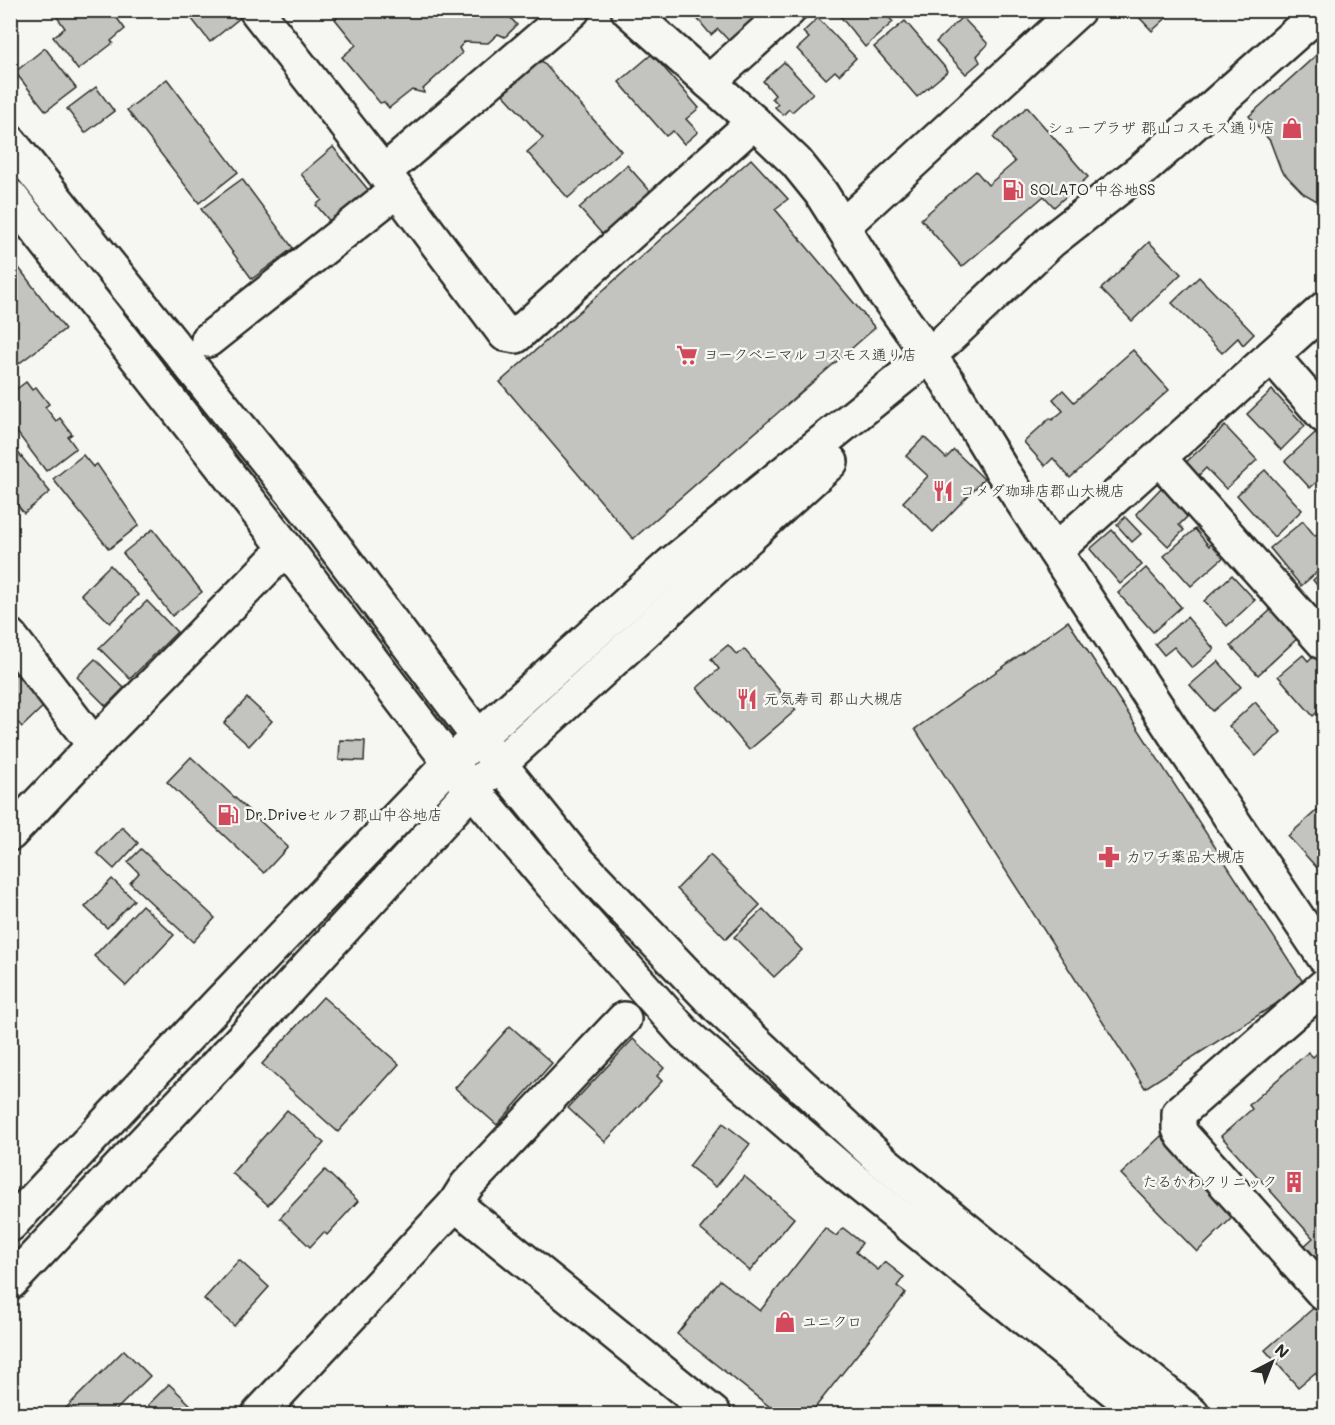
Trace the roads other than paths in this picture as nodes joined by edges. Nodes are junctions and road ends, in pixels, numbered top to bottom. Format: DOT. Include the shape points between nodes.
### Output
graph roads {
  1 [pos="256,10"];
  2 [pos="573,10"];
  3 [pos="628,10"];
  4 [pos="789,10"];
  5 [pos="1078,10"];
  6 [pos="1322,10"];
  7 [pos="709,82"];
  8 [pos="754,122"];
  9 [pos="10,142"];
  10 [pos="390,181"];
  11 [pos="10,196"];
  12 [pos="843,226"];
  13 [pos="1324,309"];
  14 [pos="208,340"];
  15 [pos="930,355"];
  16 [pos="1272,356"];
  17 [pos="1324,416"];
  18 [pos="1159,458"];
  19 [pos="286,548"];
  20 [pos="1055,551"];
  21 [pos="10,636"];
  22 [pos="1324,643"];
  23 [pos="478,737"];
  24 [pos="94,745"];
  25 [pos="450,763"];
  26 [pos="500,764"];
  27 [pos="472,789"];
  28 [pos="10,834"];
  29 [pos="1324,957"];
  30 [pos="1324,986"];
  31 [pos="624,1019"];
  32 [pos="455,1204"];
  33 [pos="10,1225"];
  34 [pos="10,1283"];
  35 [pos="1324,1294"];
  36 [pos="259,1414"];
  37 [pos="714,1414"];
  38 [pos="1143,1414"];
  39 [pos="1192,1414"];
  1 -- 10 [label="street"];
  2 -- 10 [label="street"];
  3 -- 7 [label="street"];
  4 -- 7 [label="street"];
  5 -- 12 [label="street"];
  6 -- 15 [label="street" via="1143,169 1051,241"];
  7 -- 8 [label="street"];
  8 -- 10 [label="street" via="516,336 506,334"];
  8 -- 12 [label="street" via="796,162"];
  9 -- 23 [label="street" via="313,518"];
  10 -- 14 [label="street"];
  11 -- 19 [label="street"];
  12 -- 15 [label="street" via="885,294"];
  13 -- 16 [label="street"];
  15 -- 20 [label="street"];
  15 -- 23 [label="street" via="672,564"];
  15 -- 26 [label="street" via="842,453"];
  16 -- 17 [label="street"];
  16 -- 18 [label="street"];
  18 -- 20 [label="street"];
  18 -- 22 [label="street"];
  19 -- 24 [label="street"];
  19 -- 25 [label="street"];
  20 -- 29 [label="street"];
  21 -- 24 [label="street"];
  23 -- 25 [label="street"];
  23 -- 26 [label="street"];
  24 -- 28 [label="street"];
  25 -- 27 [label="street"];
  25 -- 33 [label="street"];
  26 -- 27 [label="street"];
  26 -- 39 [label="street" via="579,862 727,1016 880,1158"];
  27 -- 34 [label="street"];
  27 -- 38 [label="street" via="685,1034 849,1176"];
  30 -- 35 [label="street" via="1179,1113 1178,1121 1183,1136"];
  31 -- 32 [label="street" via="467,1185"];
  32 -- 36 [label="street"];
  32 -- 37 [label="street"];
}
